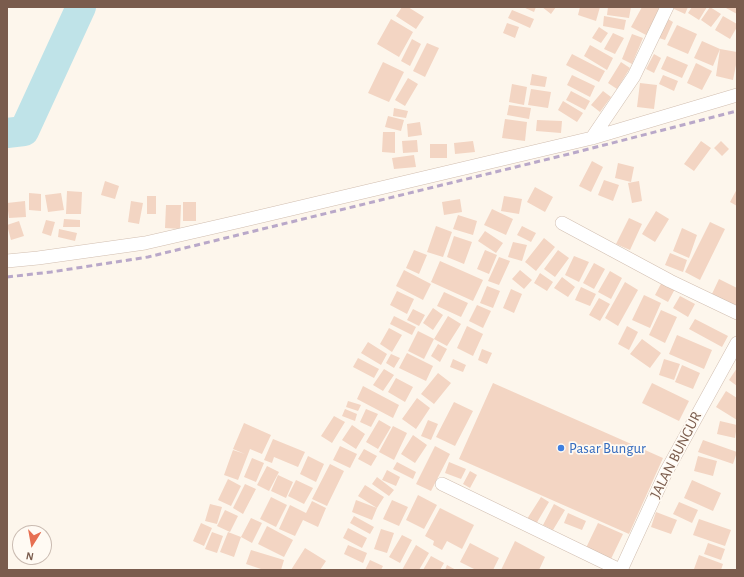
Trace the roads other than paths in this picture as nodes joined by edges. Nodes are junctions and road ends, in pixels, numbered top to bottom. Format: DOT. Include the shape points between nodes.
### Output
graph roads {
  1 [pos="666,7"];
  2 [pos="737,95"];
  3 [pos="592,138"];
  4 [pos="562,223"];
  5 [pos="7,261"];
  6 [pos="737,313"];
  7 [pos="737,343"];
  8 [pos="442,484"];
  9 [pos="620,570"];
  1 -- 3 [label="street" via="634,76"];
  2 -- 3 [label="street"];
  3 -- 5 [label="street" via="145,242"];
  4 -- 6 [label="street" via="670,281"];
  7 -- 9 [label="street, JALAN BUNGUR" via="666,472"];
  8 -- 9 [label="street"];
}
